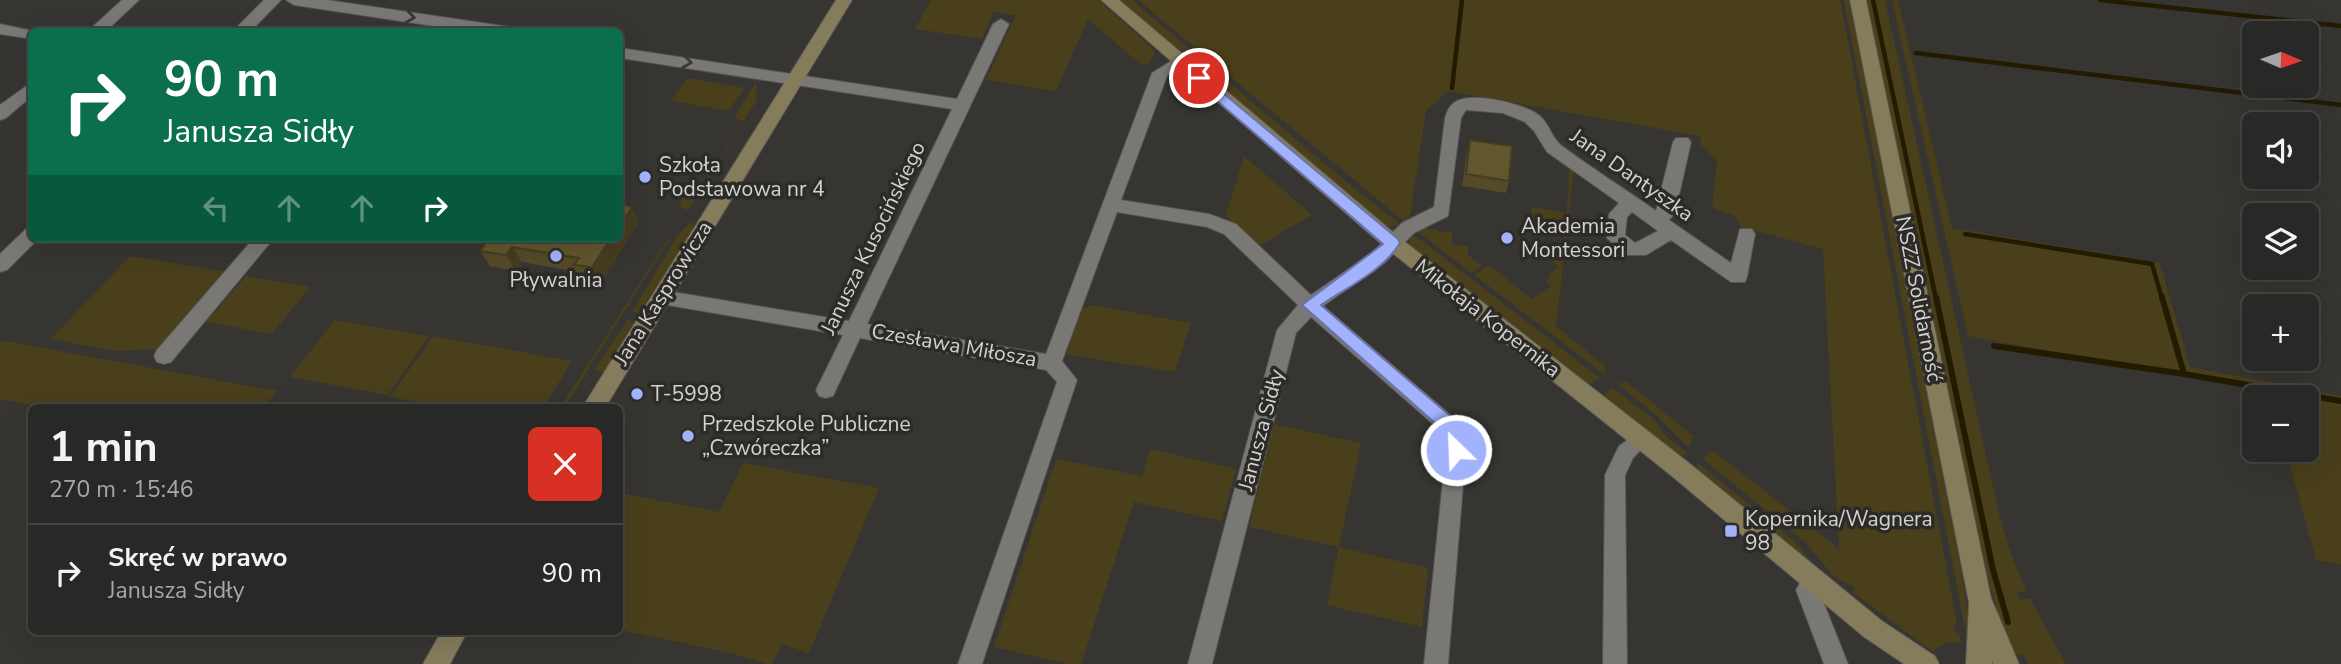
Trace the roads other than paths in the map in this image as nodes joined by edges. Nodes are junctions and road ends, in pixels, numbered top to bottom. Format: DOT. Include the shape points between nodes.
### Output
graph roads {
  1 [pos="131,0"];
  2 [pos="273,0"];
  3 [pos="294,0"];
  4 [pos="837,0"];
  5 [pos="843,0"];
  6 [pos="1109,0"];
  7 [pos="1858,0"];
  8 [pos="1001,24"];
  9 [pos="100,28"];
  10 [pos="244,28"];
  11 [pos="483,28"];
  12 [pos="0,29"];
  13 [pos="28,33"];
  14 [pos="623,53"];
  15 [pos="1179,61"];
  16 [pos="796,78"];
  17 [pos="28,90"];
  18 [pos="962,105"];
  19 [pos="0,114"];
  20 [pos="1682,142"];
  21 [pos="1631,203"];
  22 [pos="1111,205"];
  23 [pos="1664,226"];
  24 [pos="1746,234"];
  25 [pos="28,238"];
  26 [pos="262,242"];
  27 [pos="1393,243"];
  28 [pos="0,265"];
  29 [pos="661,297"];
  30 [pos="1310,305"];
  31 [pos="855,327"];
  32 [pos="164,356"];
  33 [pos="1052,363"];
  34 [pos="826,390"];
  35 [pos="595,404"];
  36 [pos="1641,439"];
  37 [pos="1813,580"];
  38 [pos="1979,598"];
  39 [pos="1873,629"];
  40 [pos="453,635"];
  41 [pos="436,664"];
  42 [pos="970,664"];
  43 [pos="1200,664"];
  44 [pos="1436,664"];
  45 [pos="1615,664"];
  46 [pos="1836,664"];
  47 [pos="1906,664"];
  48 [pos="1926,664"];
  49 [pos="1979,664"];
  50 [pos="2006,664"];
  1 -- 9 [label="street"];
  2 -- 10 [label="street"];
  3 -- 11 [label="street, one-way"];
  4 -- 5 [label="street"];
  5 -- 16 [label="street, Jana Kasprowicza"];
  6 -- 15 [label="street, Mikołaja Kopernika"];
  7 -- 38 [label="street, NSZZ Solidarność"];
  8 -- 18 [label="street, Janusza Kusocińskiego"];
  12 -- 13 [label="street"];
  14 -- 16 [label="street, one-way"];
  15 -- 22 [label="street" via="1160,73"];
  15 -- 27 [label="street, Mikołaja Kopernika"];
  16 -- 18 [label="street"];
  16 -- 29 [label="street, Jana Kasprowicza"];
  17 -- 19 [label="street"];
  18 -- 31 [label="street, Janusza Kusocińskiego"];
  20 -- 23 [label="street"];
  21 -- 23 [label="street, Jana Dantyszka"];
  21 -- 23 [label="street" via="1618,214 1616,238 1631,250 1640,250"];
  21 -- 27 [label="street, Jana Dantyszka" via="1553,148 1528,116 1492,107 1462,106 1453,118 1441,211 1408,228"];
  22 -- 30 [label="street" via="1222,225"];
  22 -- 33 [label="street"];
  23 -- 24 [label="street, Jana Dantyszka" via="1738,277"];
  25 -- 28 [label="street"];
  26 -- 32 [label="street"];
  27 -- 30 [label="street, Janusza Sidły"];
  27 -- 36 [label="street, Mikołaja Kopernika"];
  29 -- 31 [label="street, Czesława Miłosza"];
  29 -- 35 [label="street, Jana Kasprowicza"];
  30 -- 43 [label="street, Janusza Sidły" via="1287,330"];
  30 -- 44 [label="street" via="1442,419 1455,440"];
  31 -- 33 [label="street, Czesława Miłosza"];
  31 -- 34 [label="street, Janusza Kusocińskiego"];
  33 -- 42 [label="street, Czesława Miłosza" via="1067,380"];
  36 -- 37 [label="street, Mikołaja Kopernika"];
  36 -- 45 [label="street" via="1626,452 1615,475"];
  37 -- 39 [label="street, Mikołaja Kopernika"];
  37 -- 46 [label="street" via="1807,590"];
  38 -- 49 [label="street, NSZZ Solidarność"];
  38 -- 50 [label="street, NSZZ Solidarność"];
  39 -- 47 [label="street, Mikołaja Kopernika"];
  39 -- 48 [label="street, Mikołaja Kopernika"];
  40 -- 41 [label="street"];
}
